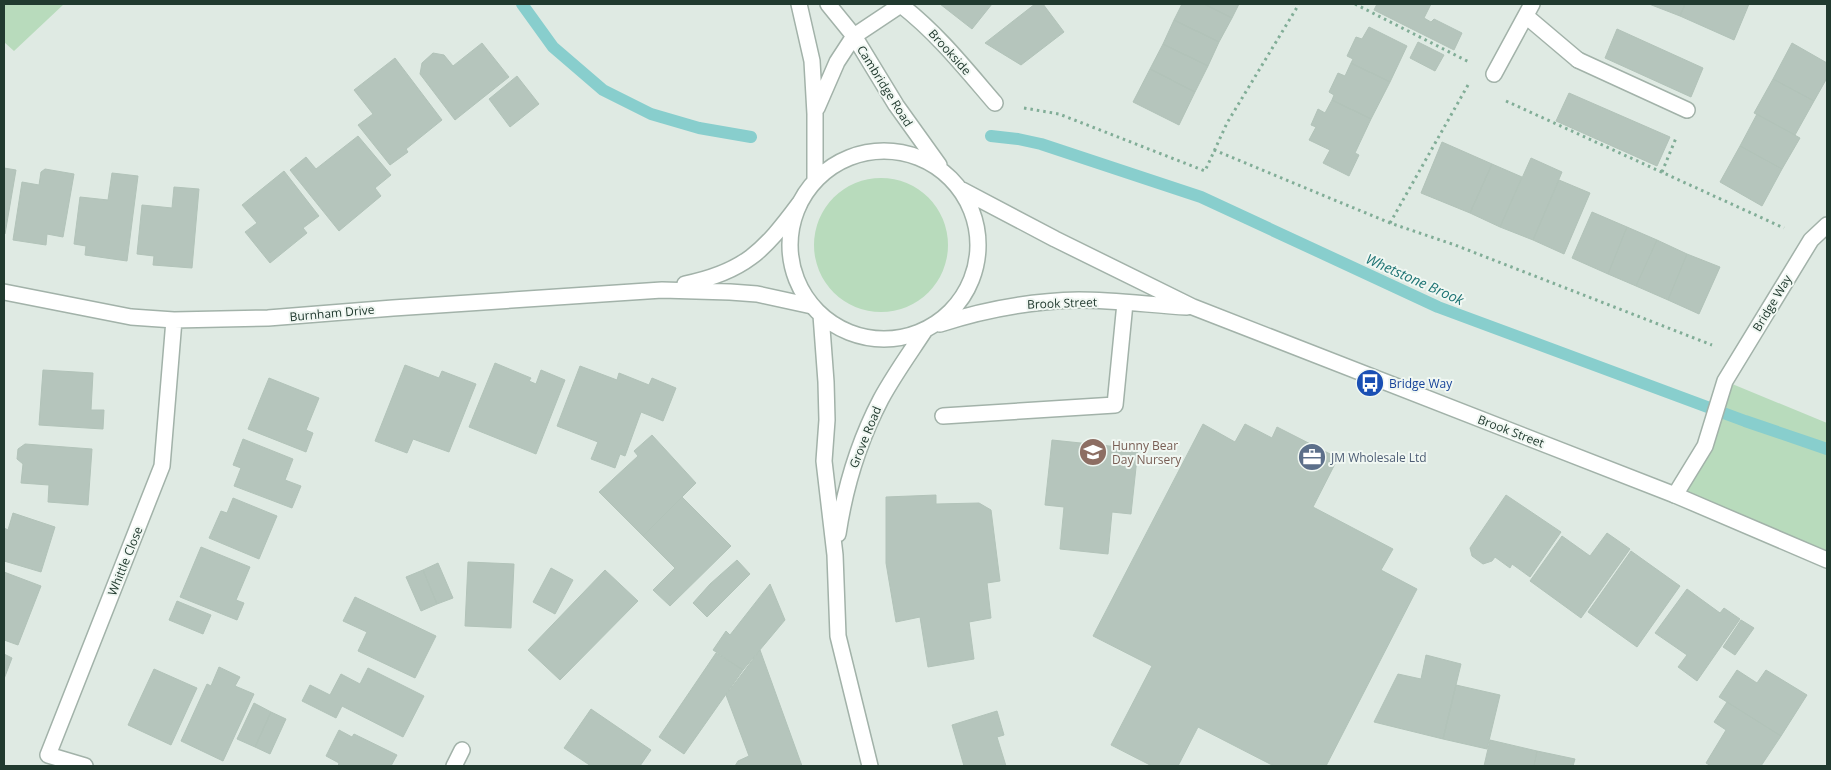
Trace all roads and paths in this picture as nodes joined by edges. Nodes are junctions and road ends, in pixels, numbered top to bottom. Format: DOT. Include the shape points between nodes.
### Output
graph roads {
  1 [pos="799,4"];
  2 [pos="828,4"];
  3 [pos="1300,4"];
  4 [pos="1355,4"];
  5 [pos="902,5"];
  6 [pos="1529,10"];
  7 [pos="854,36"];
  8 [pos="1494,74"];
  9 [pos="1504,100"];
  10 [pos="995,103"];
  11 [pos="1687,110"];
  12 [pos="815,114"];
  13 [pos="1214,150"];
  14 [pos="942,169"];
  15 [pos="1662,172"];
  16 [pos="815,180"];
  17 [pos="962,190"];
  18 [pos="799,204"];
  19 [pos="1390,224"];
  20 [pos="1827,225"];
  21 [pos="1811,240"];
  22 [pos="662,290"];
  23 [pos="4,292"];
  24 [pos="1125,303"];
  25 [pos="1193,307"];
  26 [pos="817,311"];
  27 [pos="174,320"];
  28 [pos="929,328"];
  29 [pos="1740,355"];
  30 [pos="943,416"];
  31 [pos="1675,495"];
  32 [pos="835,555"];
  33 [pos="1827,560"];
  34 [pos="462,750"];
  35 [pos="45,760"];
  36 [pos="86,766"];
  37 [pos="454,766"];
  38 [pos="870,766"];
  1 -- 12 [label="street" via="812,61"];
  2 -- 7 [label="street, Cambridge Road"];
  3 -- 13 [label="path" via="1227,123"];
  4 -- 8 [label="path"];
  5 -- 7 [label="street"];
  5 -- 10 [label="street, Brookside" via="941,40"];
  6 -- 8 [label="street"];
  6 -- 11 [label="street" via="1578,60"];
  7 -- 12 [label="street" via="837,62"];
  7 -- 14 [label="street, Cambridge Road" via="896,105"];
  8 -- 19 [label="path" via="1469,84"];
  9 -- 15 [label="path"];
  10 -- 13 [label="path" via="1059,114 1205,171"];
  11 -- 15 [label="path"];
  12 -- 16 [label="street"];
  13 -- 19 [label="path"];
  14 -- 16 [label="street" via="917,156 890,150 862,152 836,163"];
  14 -- 17 [label="street"];
  15 -- 21 [label="path"];
  16 -- 18 [label="street"];
  17 -- 25 [label="street, Brook Street"];
  17 -- 28 [label="street" via="975,218 979,249 976,264 972,279 957,306"];
  18 -- 22 [label="street, Burnham Drive" via="767,244 736,268 703,281"];
  18 -- 26 [label="street" via="791,230 790,257 798,283"];
  19 -- 29 [label="path" via="1455,244"];
  20 -- 21 [label="street, Bridge Way"];
  21 -- 29 [label="street, Bridge Way"];
  22 -- 26 [label="street, Burnham Drive" via="748,293"];
  22 -- 27 [label="street, Burnham Drive" via="268,318"];
  23 -- 27 [label="street, Burnham Drive" via="131,317"];
  24 -- 25 [label="street, Brook Street"];
  24 -- 28 [label="street, Brook Street" via="1039,302 971,314"];
  24 -- 30 [label="street" via="1115,404"];
  25 -- 31 [label="street, Brook Street"];
  26 -- 28 [label="street, Brook Street" via="844,330 871,339 899,338"];
  26 -- 32 [label="street, Grove Road" via="826,382 824,460"];
  27 -- 35 [label="street, Whittle Close" via="162,466"];
  28 -- 32 [label="street, Grove Road" via="881,398 865,434 851,471"];
  29 -- 31 [label="street, Bridge Way" via="1725,381 1704,446"];
  31 -- 33 [label="street, Brook Street"];
  32 -- 38 [label="street, Grove Road" via="838,636"];
  34 -- 37 [label="street"];
  35 -- 36 [label="street, Whittle Close"];
}
